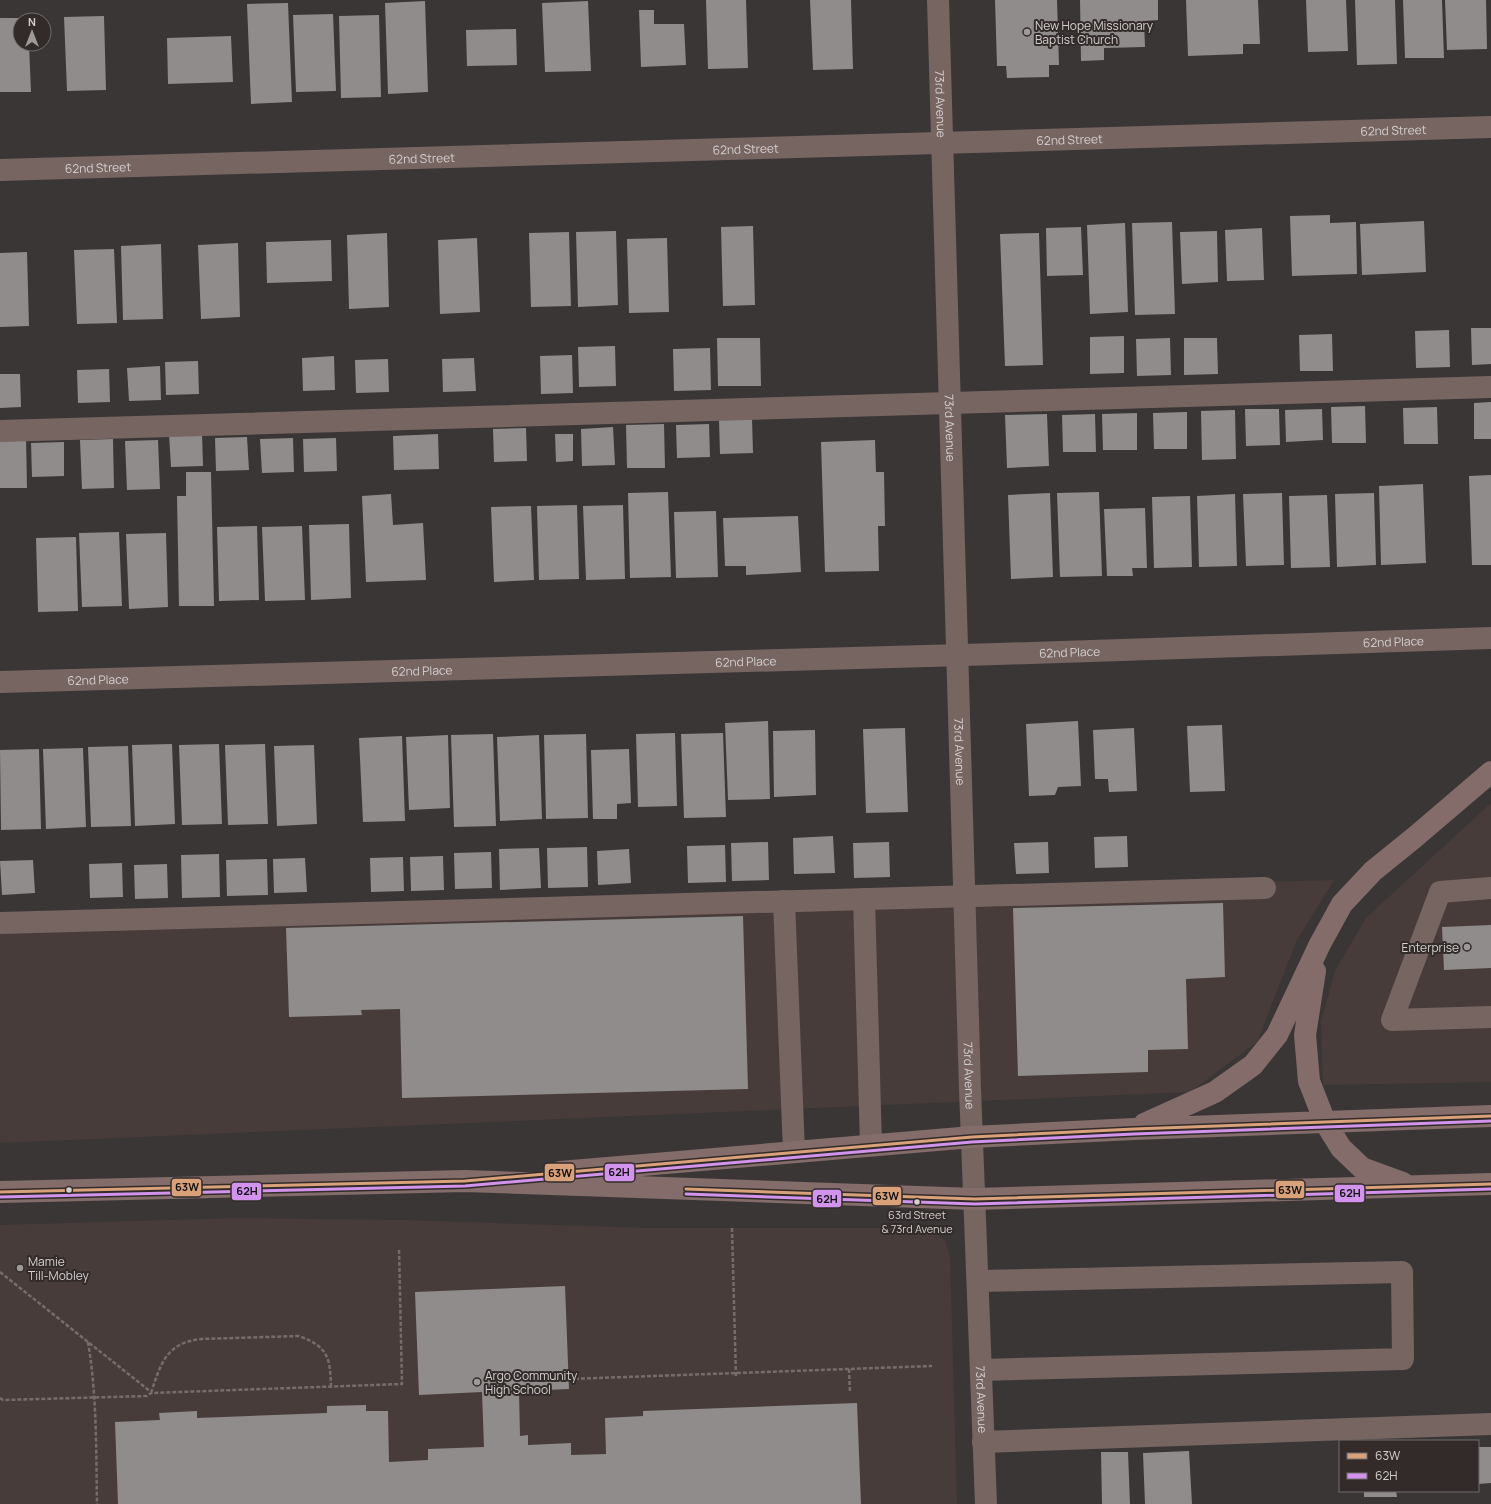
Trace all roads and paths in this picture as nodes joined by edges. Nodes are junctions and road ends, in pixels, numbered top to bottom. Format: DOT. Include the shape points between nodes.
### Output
graph roads {
  1 [pos="938,0"];
  2 [pos="1491,127"];
  3 [pos="942,143"];
  4 [pos="0,170"];
  5 [pos="1491,387"];
  6 [pos="950,403"];
  7 [pos="0,431"];
  8 [pos="1491,638"];
  9 [pos="958,655"];
  10 [pos="0,682"];
  11 [pos="1491,772"];
  12 [pos="1264,888"];
  13 [pos="1491,888"];
  14 [pos="965,896"];
  15 [pos="864,899"];
  16 [pos="784,901"];
  17 [pos="0,923"];
  18 [pos="1320,944"];
  19 [pos="1491,1017"];
  20 [pos="1491,1116"];
  21 [pos="1325,1122"];
  22 [pos="1134,1129"];
  23 [pos="972,1137"];
  24 [pos="871,1145"];
  25 [pos="794,1152"];
  26 [pos="465,1181"];
  27 [pos="1491,1184"];
  28 [pos="1412,1187"];
  29 [pos="0,1192"];
  30 [pos="975,1199"];
  31 [pos="732,1228"];
  32 [pos="399,1248"];
  33 [pos="0,1272"];
  34 [pos="978,1281"];
  35 [pos="88,1342"];
  36 [pos="932,1366"];
  37 [pos="849,1369"];
  38 [pos="981,1370"];
  39 [pos="736,1373"];
  40 [pos="736,1378"];
  41 [pos="568,1379"];
  42 [pos="332,1386"];
  43 [pos="151,1393"];
  44 [pos="850,1393"];
  45 [pos="0,1398"];
  46 [pos="94,1398"];
  47 [pos="1491,1424"];
  48 [pos="983,1442"];
  49 [pos="97,1504"];
  50 [pos="986,1504"];
  1 -- 3 [label="street, 73rd Avenue"];
  2 -- 3 [label="street, 62nd Street"];
  3 -- 4 [label="street, 62nd Street"];
  3 -- 6 [label="street, 73rd Avenue"];
  5 -- 6 [label="street"];
  6 -- 7 [label="street"];
  6 -- 9 [label="street, 73rd Avenue"];
  8 -- 9 [label="street, 62nd Place"];
  9 -- 10 [label="street, 62nd Place"];
  9 -- 14 [label="street, 73rd Avenue"];
  11 -- 18 [label="main road" via="1373,871 1342,904"];
  12 -- 14 [label="street"];
  13 -- 19 [label="street" via="1440,892 1392,1020"];
  14 -- 15 [label="street"];
  14 -- 23 [label="street, 73rd Avenue"];
  15 -- 16 [label="street"];
  15 -- 24 [label="street"];
  16 -- 17 [label="street"];
  16 -- 25 [label="street"];
  18 -- 21 [label="main road" via="1305,1035 1309,1081"];
  18 -- 22 [label="main road" via="1277,1035 1253,1065 1215,1092"];
  20 -- 21 [label="main road"];
  21 -- 22 [label="main road"];
  21 -- 28 [label="main road" via="1341,1148 1362,1168"];
  22 -- 23 [label="main road"];
  23 -- 24 [label="main road"];
  23 -- 30 [label="street, 73rd Avenue"];
  24 -- 25 [label="main road"];
  25 -- 26 [label="main road"];
  26 -- 29 [label="main road"];
  26 -- 30 [label="main road"];
  27 -- 28 [label="main road"];
  28 -- 30 [label="main road"];
  30 -- 34 [label="street, 73rd Avenue"];
  31 -- 39 [label="path"];
  32 -- 42 [label="path" via="402,1384"];
  33 -- 35 [label="path"];
  34 -- 38 [label="street, 73rd Avenue"];
  34 -- 38 [label="street" via="1402,1272 1403,1359"];
  35 -- 43 [label="path"];
  35 -- 46 [label="path"];
  36 -- 37 [label="path"];
  37 -- 39 [label="path"];
  37 -- 44 [label="path"];
  38 -- 48 [label="street, 73rd Avenue"];
  39 -- 40 [label="path"];
  39 -- 41 [label="path"];
  42 -- 43 [label="path"];
  42 -- 43 [label="path" via="331,1364 327,1356 319,1347 299,1336 201,1339 188,1340 166,1356"];
  43 -- 46 [label="path" via="147,1396"];
  45 -- 46 [label="path"];
  46 -- 49 [label="path"];
  47 -- 48 [label="street"];
  48 -- 50 [label="street, 73rd Avenue"];
}
